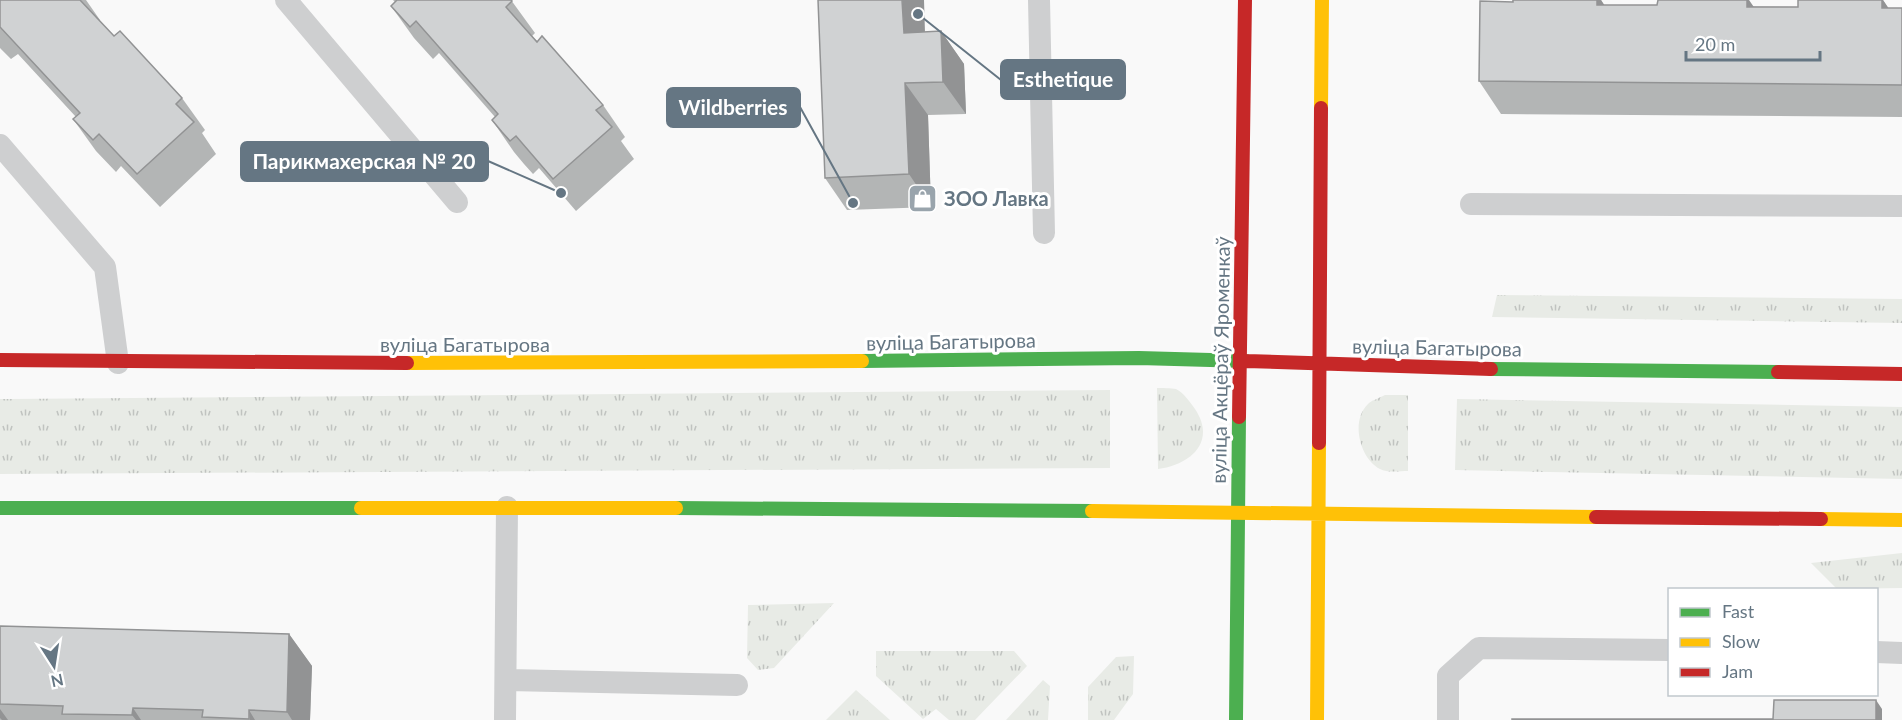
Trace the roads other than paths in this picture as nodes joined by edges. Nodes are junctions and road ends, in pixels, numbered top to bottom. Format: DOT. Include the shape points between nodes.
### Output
graph roads {
  1 [pos="286,0"];
  2 [pos="1038,0"];
  3 [pos="1245,0"];
  4 [pos="1322,0"];
  5 [pos="0,145"];
  6 [pos="457,202"];
  7 [pos="1471,204"];
  8 [pos="1902,207"];
  9 [pos="1044,233"];
  10 [pos="0,360"];
  11 [pos="1240,362"];
  12 [pos="117,363"];
  13 [pos="1318,364"];
  14 [pos="1902,374"];
  15 [pos="507,507"];
  16 [pos="0,508"];
  17 [pos="1235,513"];
  18 [pos="1319,515"];
  19 [pos="1902,520"];
  20 [pos="1668,650"];
  21 [pos="1878,652"];
  22 [pos="1902,653"];
  23 [pos="507,680"];
  24 [pos="737,685"];
  25 [pos="505,720"];
  26 [pos="1236,720"];
  27 [pos="1317,720"];
  28 [pos="1448,720"];
  1 -- 6 [label="lane"];
  2 -- 9 [label="lane"];
  3 -- 11 [label="street, вуліца Акцёраў Яроменкаў"];
  4 -- 13 [label="street"];
  5 -- 12 [label="lane" via="105,267"];
  7 -- 8 [label="lane"];
  10 -- 12 [label="street, вуліца Багатырова"];
  11 -- 12 [label="street, вуліца Багатырова" via="1128,358 544,364"];
  11 -- 13 [label="street, вуліца Багатырова"];
  11 -- 17 [label="street, вуліца Акцёраў Яроменкаў"];
  13 -- 14 [label="street, вуліца Багатырова"];
  13 -- 18 [label="street"];
  15 -- 16 [label="street"];
  15 -- 17 [label="street"];
  15 -- 23 [label="lane"];
  17 -- 18 [label="street"];
  17 -- 26 [label="street, вуліца Акцёраў Яроменкаў"];
  18 -- 19 [label="street"];
  18 -- 27 [label="street"];
  20 -- 28 [label="lane" via="1479,648 1448,676"];
  21 -- 22 [label="lane"];
  23 -- 24 [label="lane"];
  23 -- 25 [label="lane"];
}
